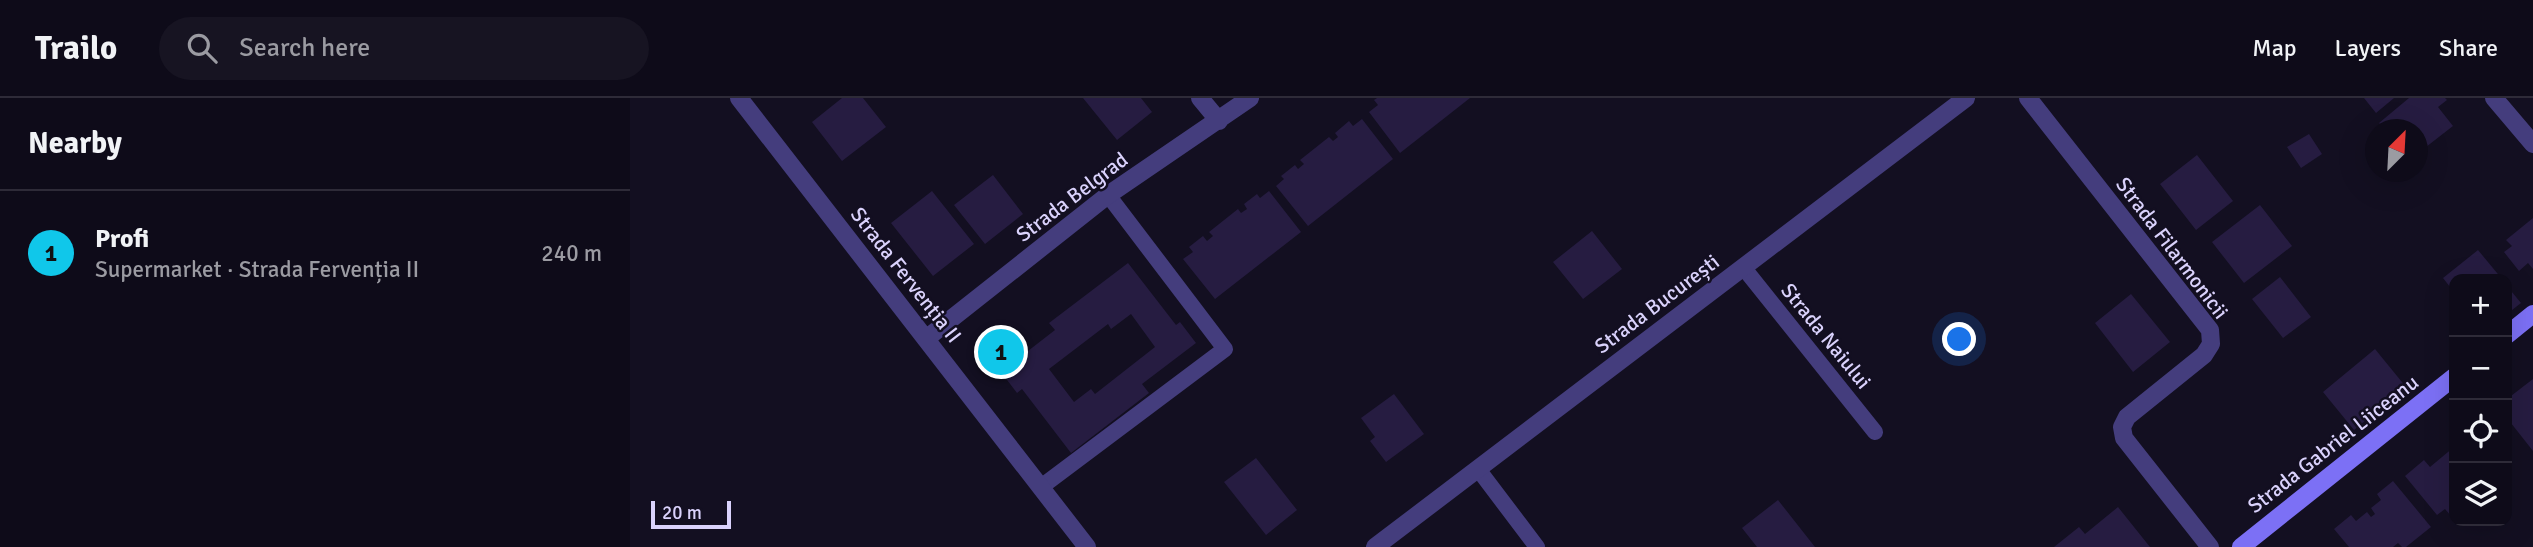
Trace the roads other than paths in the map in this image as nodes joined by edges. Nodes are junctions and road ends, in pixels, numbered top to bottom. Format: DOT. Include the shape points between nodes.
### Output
graph roads {
  1 [pos="739,98"];
  2 [pos="1200,98"];
  3 [pos="1250,98"];
  4 [pos="1966,98"];
  5 [pos="2028,98"];
  6 [pos="2494,98"];
  7 [pos="1219,121"];
  8 [pos="2533,144"];
  9 [pos="1108,195"];
  10 [pos="1743,267"];
  11 [pos="2533,314"];
  12 [pos="2512,331"];
  13 [pos="927,338"];
  14 [pos="2449,381"];
  15 [pos="1875,432"];
  16 [pos="1478,469"];
  17 [pos="1041,487"];
  18 [pos="1087,547"];
  19 [pos="1375,547"];
  20 [pos="1537,547"];
  21 [pos="2210,547"];
  22 [pos="2241,547"];
  1 -- 13 [label="street, Strada Fervenția II"];
  2 -- 7 [label="street"];
  3 -- 7 [label="street, Strada Belgrad"];
  4 -- 10 [label="street, Strada București"];
  5 -- 21 [label="street, Strada Filarmonicii" via="2210,330 2211,344 2204,355 2127,417 2122,427 2124,438"];
  6 -- 8 [label="street"];
  7 -- 9 [label="street, Strada Belgrad"];
  9 -- 13 [label="street, Strada Belgrad"];
  9 -- 17 [label="lane" via="1225,349"];
  10 -- 15 [label="lane, Strada Naiului"];
  10 -- 16 [label="street, Strada București"];
  11 -- 12 [label="street"];
  13 -- 17 [label="street, Strada Fervenția II"];
  14 -- 22 [label="street, Strada Gabriel Liiceanu"];
  16 -- 19 [label="street, Strada București"];
  16 -- 20 [label="lane"];
  17 -- 18 [label="street, Strada Fervenția II"];
}
